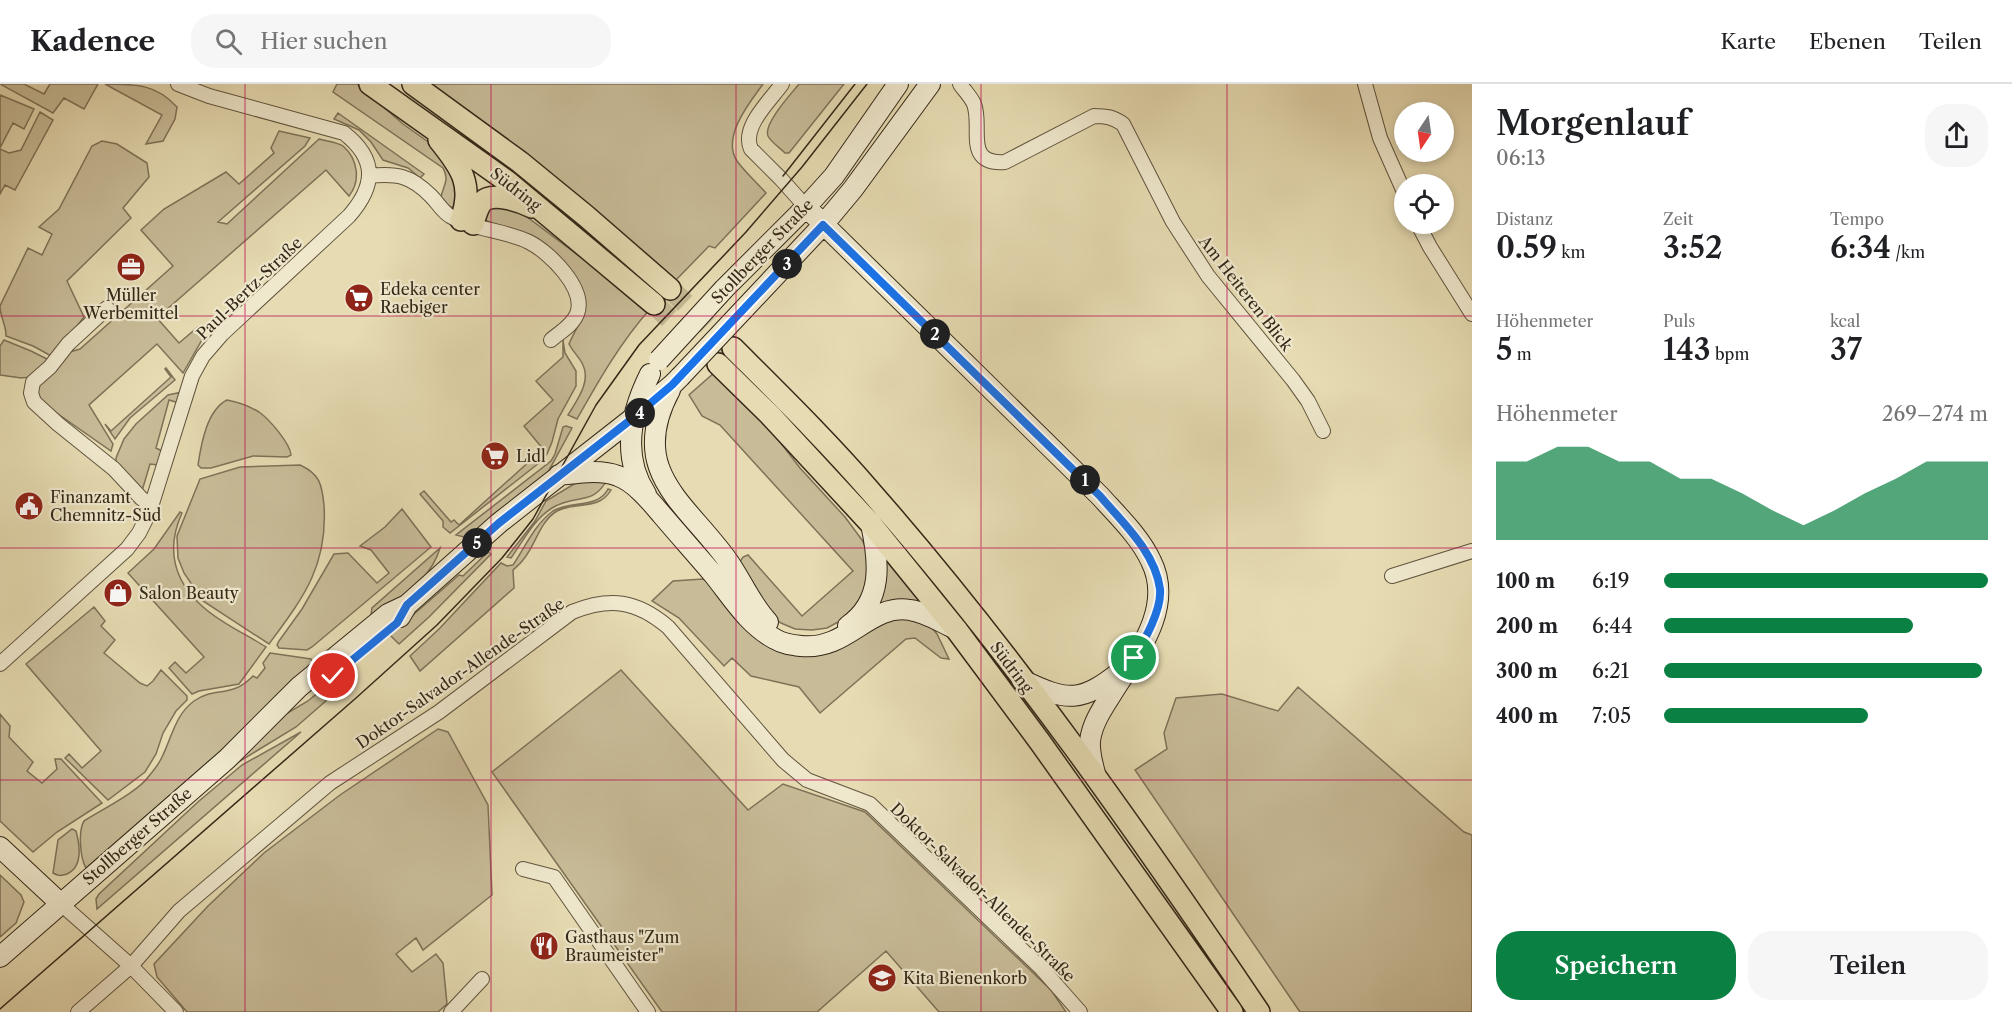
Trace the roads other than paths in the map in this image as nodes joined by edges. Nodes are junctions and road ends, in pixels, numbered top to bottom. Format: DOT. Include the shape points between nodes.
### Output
graph roads {
  1 [pos="178,84"];
  2 [pos="370,84"];
  3 [pos="412,84"];
  4 [pos="782,84"];
  5 [pos="898,84"];
  6 [pos="930,84"];
  7 [pos="960,84"];
  8 [pos="1365,84"];
  9 [pos="423,121"];
  10 [pos="1396,174"];
  11 [pos="369,176"];
  12 [pos="806,207"];
  13 [pos="552,218"];
  14 [pos="467,222"];
  15 [pos="823,225"];
  16 [pos="1423,234"];
  17 [pos="670,289"];
  18 [pos="654,304"];
  19 [pos="107,308"];
  20 [pos="1472,314"];
  21 [pos="551,340"];
  22 [pos="733,348"];
  23 [pos="718,364"];
  24 [pos="676,381"];
  25 [pos="625,419"];
  26 [pos="1323,431"];
  27 [pos="656,450"];
  28 [pos="559,475"];
  29 [pos="652,504"];
  30 [pos="151,506"];
  31 [pos="871,524"];
  32 [pos="1472,551"];
  33 [pos="1392,576"];
  34 [pos="956,629"];
  35 [pos="1134,658"];
  36 [pos="0,664"];
  37 [pos="1023,680"];
  38 [pos="1098,783"];
  39 [pos="0,847"];
  40 [pos="524,869"];
  41 [pos="60,903"];
  42 [pos="0,957"];
  43 [pos="130,966"];
  44 [pos="482,979"];
  45 [pos="78,1012"];
  46 [pos="176,1012"];
  47 [pos="451,1012"];
  48 [pos="648,1012"];
  49 [pos="1080,1012"];
  50 [pos="1232,1012"];
  51 [pos="1259,1012"];
  1 -- 11 [label="street" via="344,133 367,158"];
  2 -- 9 [label="main road, Südring"];
  3 -- 17 [label="main road, Südring" via="520,162"];
  4 -- 12 [label="street" via="753,124 748,143"];
  5 -- 12 [label="main road, Stollberger Straße" via="834,176"];
  6 -- 15 [label="main road, Stollberger Straße"];
  7 -- 26 [label="street, Am Heiteren Blick" via="973,103 978,152 995,163 1005,162 1094,116 1115,118 1123,124 1196,258 1293,380"];
  8 -- 10 [label="street" via="1380,138"];
  9 -- 13 [label="main road, Südring"];
  9 -- 14 [label="main road" via="446,148 465,181"];
  11 -- 14 [label="street" via="388,174 417,182 442,209"];
  11 -- 30 [label="street, Paul-Bertz-Straße" via="360,204 349,216 222,334 204,356 192,376"];
  12 -- 15 [label="main road"];
  12 -- 25 [label="main road, Stollberger Straße, bridge" via="654,367"];
  13 -- 14 [label="main road" via="524,203 490,197"];
  13 -- 18 [label="main road, Südring"];
  14 -- 21 [label="street" via="527,242 541,250 566,276 579,300 577,313 566,329"];
  15 -- 24 [label="main road, Stollberger Straße, bridge"];
  15 -- 35 [label="main road" via="1100,496 1135,536 1152,561 1160,591 1148,634"];
  16 -- 20 [label="street"];
  19 -- 30 [label="street" via="33,382 31,393 34,402 114,469"];
  22 -- 37 [label="main road, Südring" via="870,490"];
  23 -- 31 [label="main road, Südring"];
  24 -- 25 [label="main road, Stollberger Straße"];
  24 -- 27 [label="main road" via="657,418"];
  25 -- 27 [label="main road" via="648,430"];
  25 -- 28 [label="main road, Stollberger Straße"];
  25 -- 29 [label="main road, Stollberger Straße" via="635,473"];
  27 -- 31 [label="main road" via="670,492 728,561 757,610 780,631 808,638 823,637 854,621 865,608 878,577"];
  28 -- 29 [label="main road" via="586,472 618,476"];
  28 -- 41 [label="main road, Stollberger Straße" via="407,605 388,614 299,687 227,759"];
  29 -- 34 [label="main road" via="741,610 776,640 809,647 827,644 844,638 876,616 910,609"];
  30 -- 36 [label="street, Paul-Bertz-Straße" via="127,549"];
  31 -- 34 [label="main road, Südring"];
  32 -- 33 [label="street"];
  34 -- 50 [label="main road, Südring"];
  35 -- 37 [label="main road" via="1094,690 1073,697 1050,693"];
  35 -- 38 [label="main road" via="1092,732 1091,755"];
  37 -- 38 [label="main road, Südring"];
  38 -- 51 [label="main road, Südring"];
  39 -- 41 [label="main road"];
  40 -- 48 [label="street" via="554,877"];
  41 -- 42 [label="main road, Stollberger Straße"];
  41 -- 43 [label="street"];
  43 -- 45 [label="street, Doktor-Salvador-Allende-Straße"];
  43 -- 46 [label="street"];
  43 -- 49 [label="street, Doktor-Salvador-Allende-Straße" via="178,911 330,783 439,712 572,612 606,602 638,607 668,627 788,764 807,780 870,804 1042,969"];
  44 -- 47 [label="street"];
}
